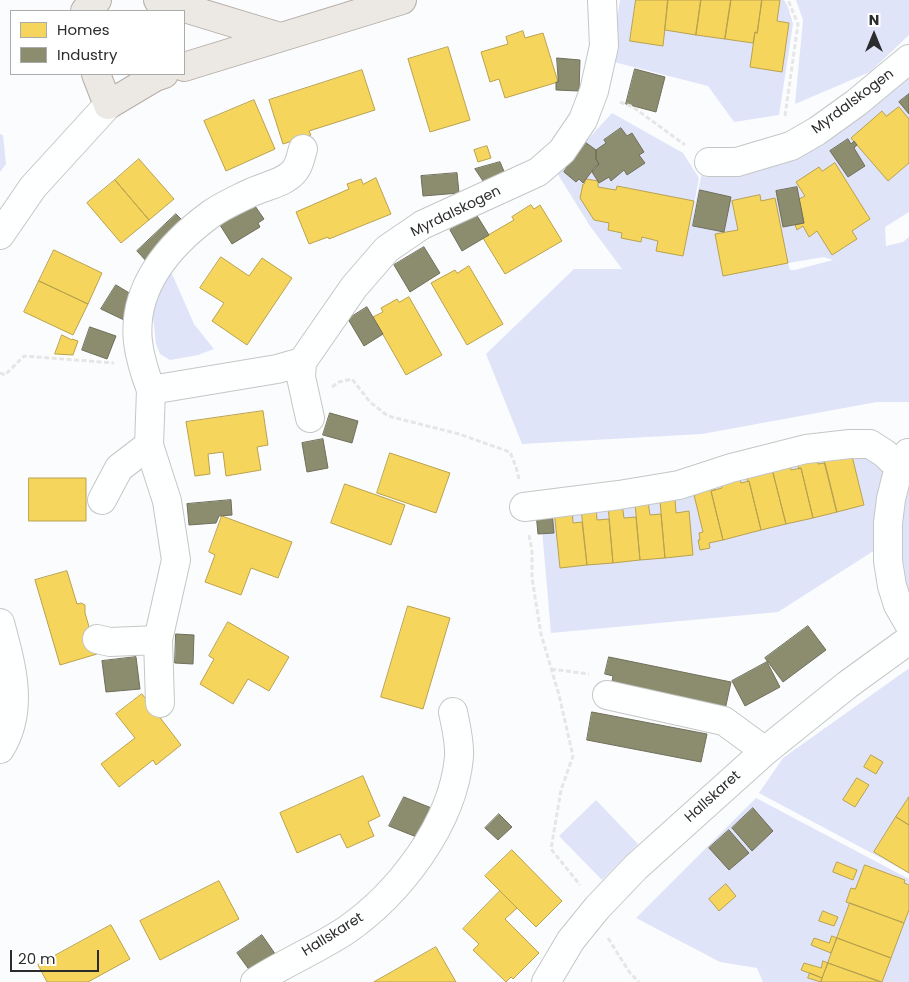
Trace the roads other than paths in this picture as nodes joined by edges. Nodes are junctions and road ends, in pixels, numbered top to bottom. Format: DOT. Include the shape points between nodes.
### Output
graph roads {
  1 [pos="97,0"];
  2 [pos="158,0"];
  3 [pos="402,0"];
  4 [pos="602,0"];
  5 [pos="86,10"];
  6 [pos="280,37"];
  7 [pos="909,59"];
  8 [pos="185,67"];
  9 [pos="96,75"];
  10 [pos="161,75"];
  11 [pos="108,104"];
  12 [pos="303,149"];
  13 [pos="709,162"];
  14 [pos="0,235"];
  15 [pos="302,362"];
  16 [pos="146,377"];
  17 [pos="310,418"];
  18 [pos="149,445"];
  19 [pos="904,460"];
  20 [pos="102,500"];
  21 [pos="524,507"];
  22 [pos="0,623"];
  23 [pos="909,624"];
  24 [pos="98,639"];
  25 [pos="158,640"];
  26 [pos="909,640"];
  27 [pos="607,695"];
  28 [pos="160,703"];
  29 [pos="453,712"];
  30 [pos="0,748"];
  31 [pos="764,751"];
  32 [pos="255,982"];
  33 [pos="546,982"];
  1 -- 5 [label="main road"];
  2 -- 6 [label="main road"];
  3 -- 6 [label="main road"];
  4 -- 15 [label="street, Myrdalskogen" via="604,46 594,91 583,120 562,151 538,172 422,225 387,249 354,287"];
  6 -- 8 [label="main road"];
  7 -- 13 [label="street, Myrdalskogen" via="856,103 791,146 737,162"];
  9 -- 11 [label="main road"];
  10 -- 11 [label="main road"];
  11 -- 14 [label="street" via="33,186"];
  12 -- 16 [label="street" via="291,176 213,213 170,249 157,267 147,286 138,324 138,342"];
  15 -- 16 [label="street" via="277,369"];
  15 -- 17 [label="street" via="301,377"];
  16 -- 18 [label="street"];
  18 -- 20 [label="street" via="119,468"];
  18 -- 25 [label="street" via="167,501 176,560"];
  19 -- 21 [label="street" via="870,444 806,449 679,485"];
  19 -- 23 [label="street" via="891,499 888,561 898,605"];
  22 -- 30 [label="street" via="13,671 14,710"];
  24 -- 25 [label="street" via="110,642"];
  25 -- 28 [label="street"];
  26 -- 31 [label="street, Hallskaret"];
  27 -- 31 [label="street" via="724,721"];
  29 -- 32 [label="street, Hallskaret" via="459,756 456,776 441,818 410,869 372,910 344,932"];
  31 -- 33 [label="street, Hallskaret" via="636,867 597,908"];
}
